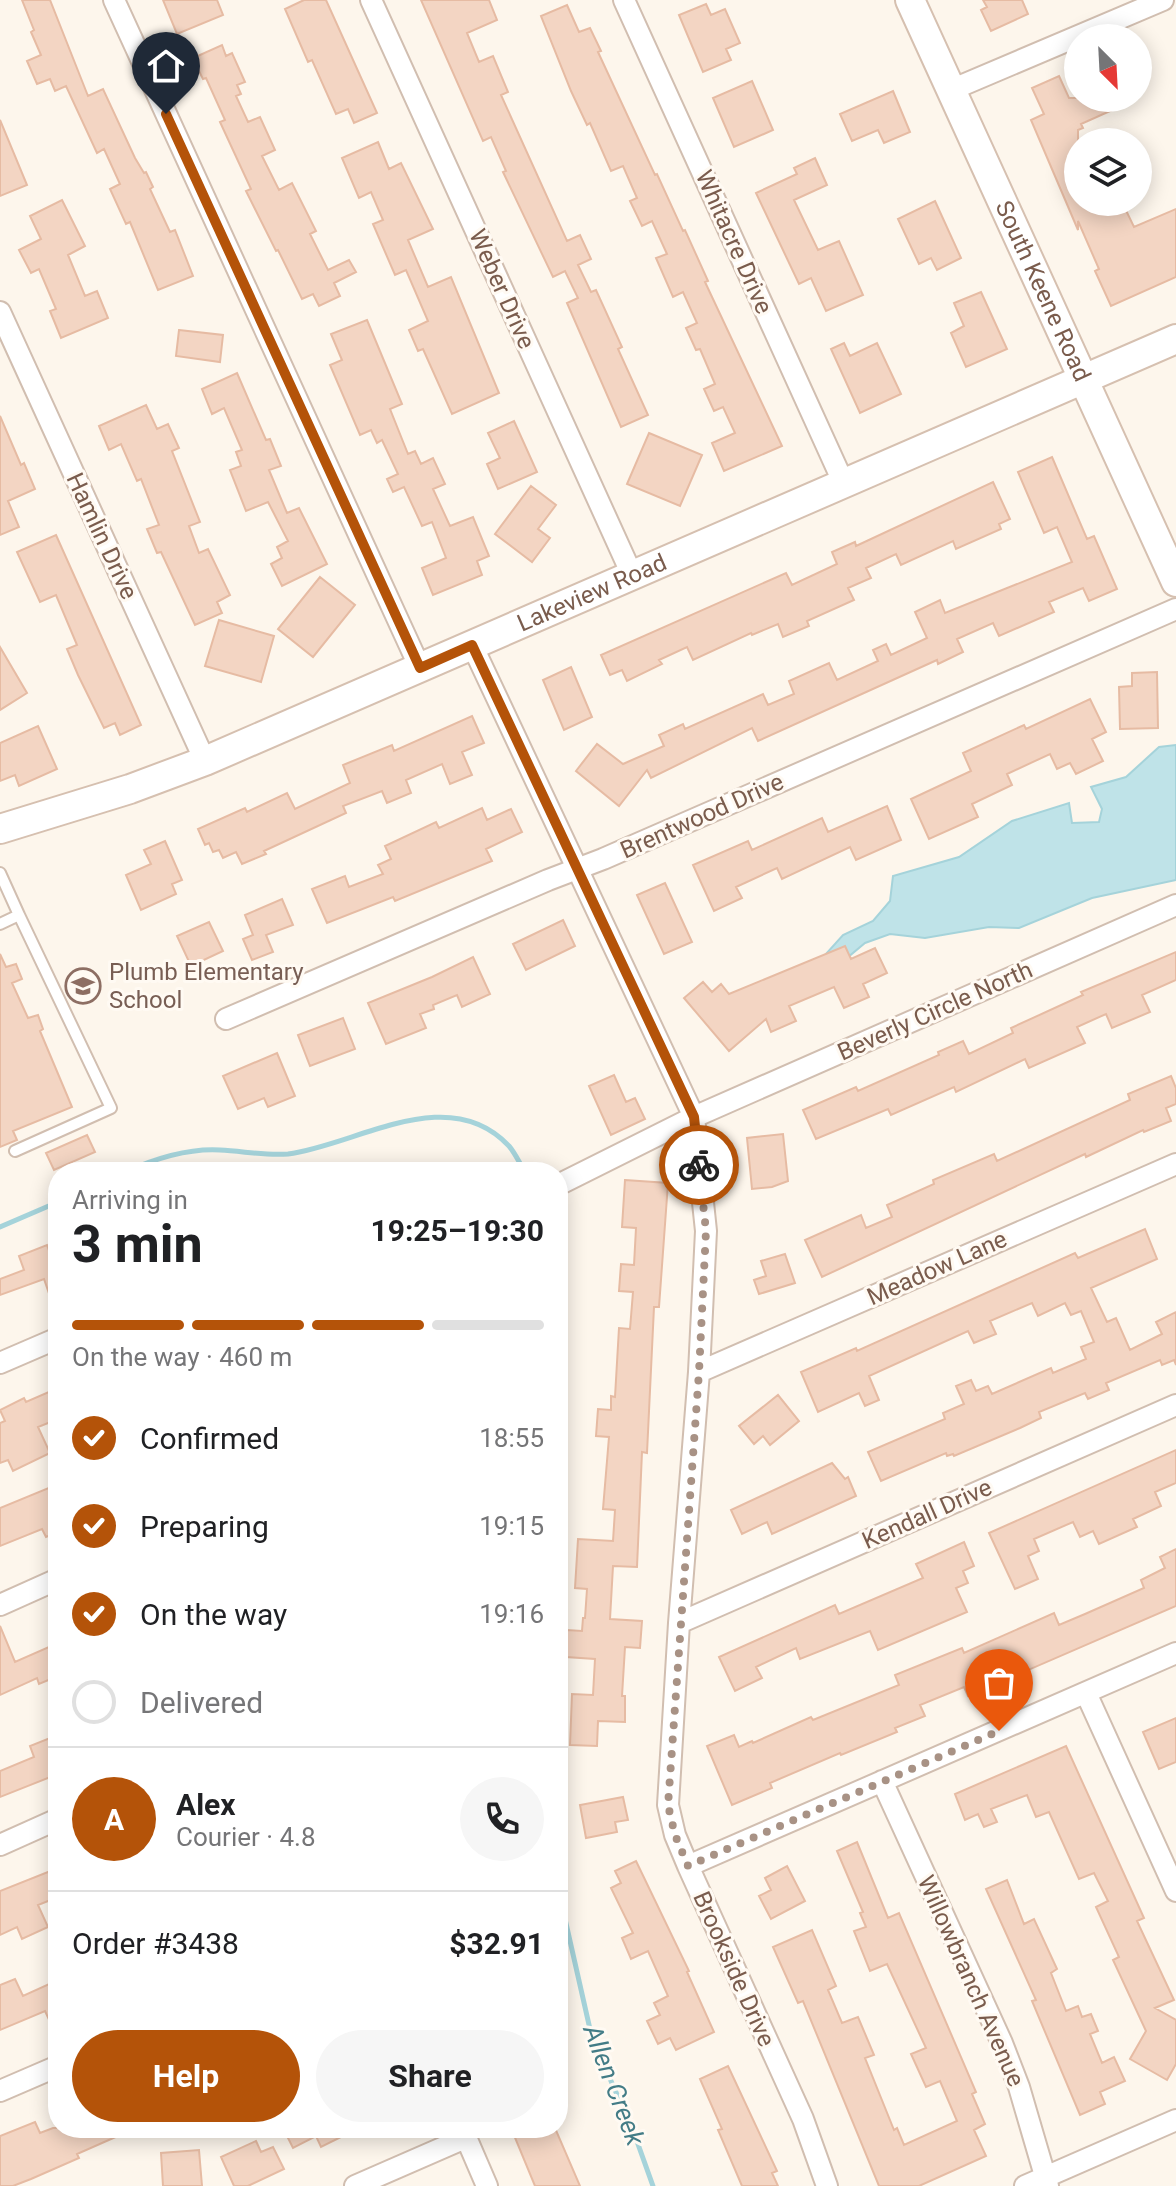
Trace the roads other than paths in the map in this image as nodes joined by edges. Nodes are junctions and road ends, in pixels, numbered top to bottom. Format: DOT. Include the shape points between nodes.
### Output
graph roads {
  1 [pos="114,0"];
  2 [pos="371,0"];
  3 [pos="624,0"];
  4 [pos="910,0"];
  5 [pos="1163,0"];
  6 [pos="951,90"];
  7 [pos="0,312"];
  8 [pos="1176,339"];
  9 [pos="1084,379"];
  10 [pos="844,484"];
  11 [pos="633,577"];
  12 [pos="1176,582"];
  13 [pos="1176,609"];
  14 [pos="472,645"];
  15 [pos="420,668"];
  16 [pos="205,761"];
  17 [pos="0,829"];
  18 [pos="577,869"];
  19 [pos="0,873"];
  20 [pos="1176,905"];
  21 [pos="19,915"];
  22 [pos="0,924"];
  23 [pos="226,1019"];
  24 [pos="694,1117"];
  25 [pos="15,1151"];
  26 [pos="1176,1164"];
  27 [pos="568,1180"];
  28 [pos="48,1342"];
  29 [pos="0,1363"];
  30 [pos="699,1372"];
  31 [pos="1176,1405"];
  32 [pos="48,1583"];
  33 [pos="0,1605"];
  34 [pos="679,1623"];
  35 [pos="1176,1653"];
  36 [pos="1086,1693"];
  37 [pos="882,1781"];
  38 [pos="48,1823"];
  39 [pos="0,1845"];
  40 [pos="688,1866"];
  41 [pos="1176,1891"];
  42 [pos="48,2070"];
  43 [pos="0,2091"];
  44 [pos="1176,2120"];
  45 [pos="454,2138"];
  46 [pos="466,2138"];
  47 [pos="1039,2183"];
  48 [pos="355,2186"];
  49 [pos="487,2186"];
  50 [pos="827,2186"];
  1 -- 15 [label="street"];
  2 -- 11 [label="street, Weber Drive"];
  3 -- 10 [label="street, Whitacre Drive"];
  4 -- 6 [label="street, South Keene Road"];
  5 -- 6 [label="street"];
  6 -- 9 [label="street, South Keene Road"];
  7 -- 16 [label="street, Hamlin Drive"];
  8 -- 9 [label="street, Lakeview Road"];
  9 -- 10 [label="street, Lakeview Road"];
  9 -- 12 [label="street, South Keene Road"];
  10 -- 11 [label="street, Lakeview Road"];
  11 -- 14 [label="street, Lakeview Road"];
  13 -- 18 [label="street, Brentwood Drive"];
  14 -- 15 [label="street, Lakeview Road"];
  14 -- 18 [label="street, Brookside Drive"];
  15 -- 16 [label="street, Lakeview Road"];
  16 -- 17 [label="street, Lakeview Road"];
  18 -- 23 [label="street, Brentwood Drive"];
  18 -- 24 [label="street, Brookside Drive"];
  19 -- 21 [label="lane"];
  20 -- 24 [label="street, Beverly Circle North"];
  21 -- 22 [label="lane"];
  21 -- 25 [label="lane" via="111,1108"];
  24 -- 27 [label="street, Beverly Circle North"];
  24 -- 30 [label="street, Brookside Drive" via="706,1231"];
  26 -- 30 [label="street, Meadow Lane"];
  28 -- 29 [label="street"];
  30 -- 34 [label="street, Brookside Drive"];
  31 -- 34 [label="street, Kendall Drive"];
  32 -- 33 [label="street"];
  34 -- 40 [label="street, Brookside Drive" via="668,1805"];
  35 -- 36 [label="street"];
  36 -- 37 [label="street"];
  36 -- 41 [label="street"];
  37 -- 40 [label="street"];
  37 -- 47 [label="street, Willowbranch Avenue" via="1002,2043 1019,2087"];
  38 -- 39 [label="street"];
  40 -- 50 [label="street, Brookside Drive" via="803,2119"];
  42 -- 43 [label="street"];
  44 -- 47 [label="street"];
  45 -- 48 [label="street"];
  46 -- 49 [label="street"];
}
